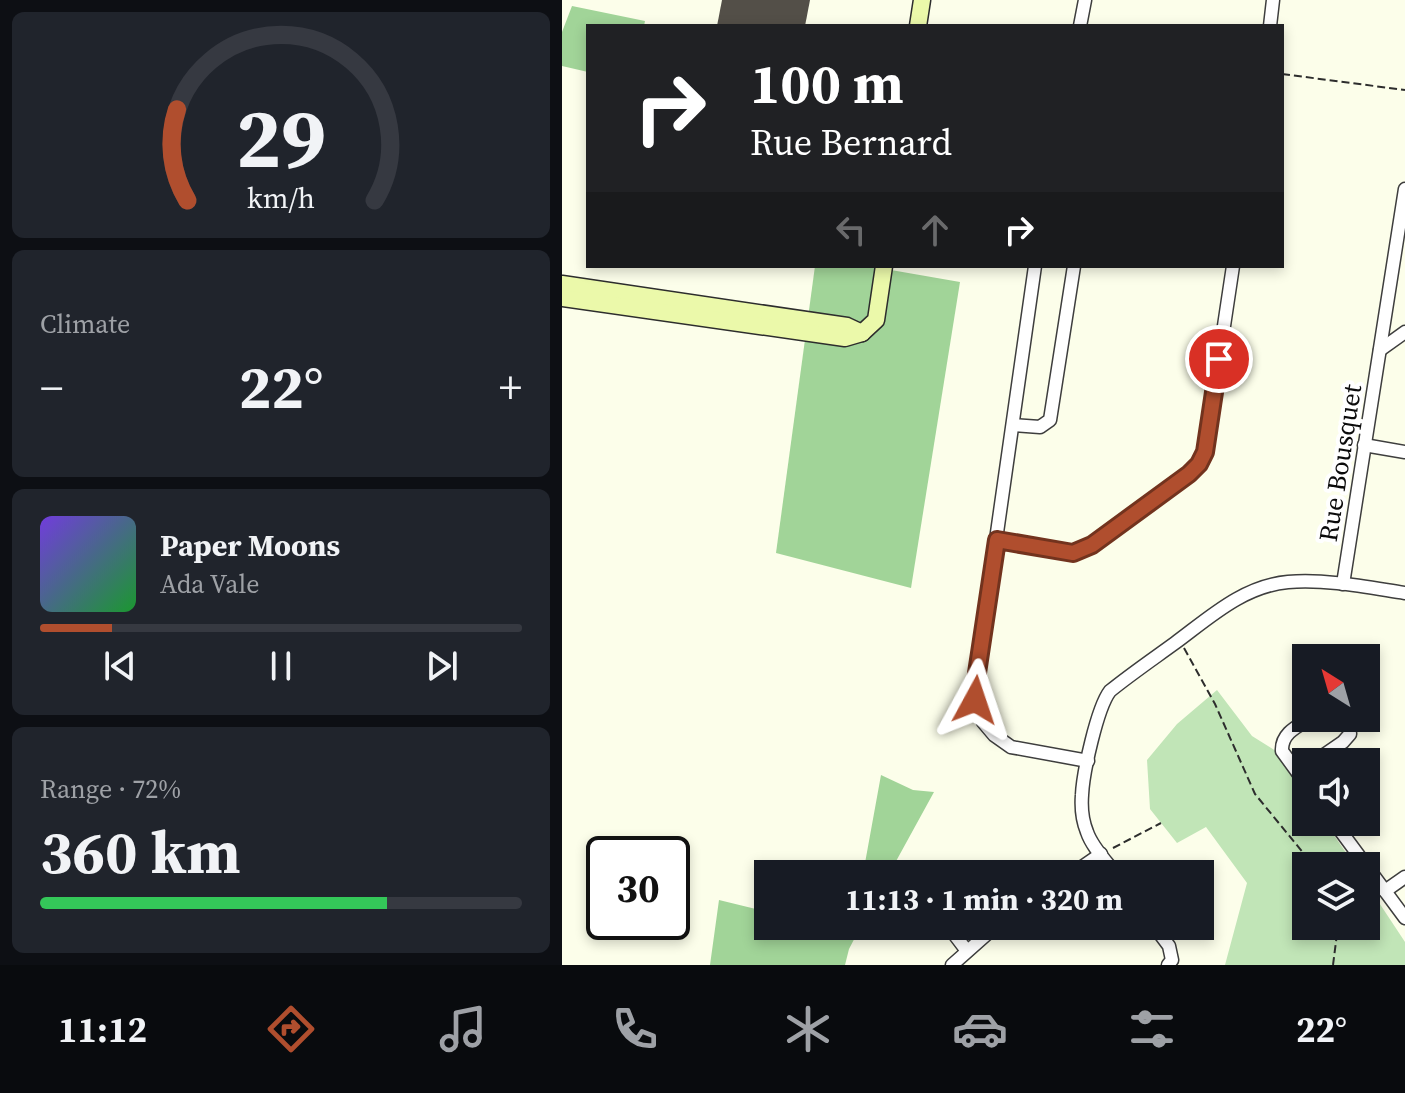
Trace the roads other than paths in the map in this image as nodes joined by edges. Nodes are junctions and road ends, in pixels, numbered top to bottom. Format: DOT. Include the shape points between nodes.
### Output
graph roads {
  1 [pos="922,0"];
  2 [pos="1085,0"];
  3 [pos="1273,0"];
  4 [pos="918,24"];
  5 [pos="1080,24"];
  6 [pos="1270,24"];
  7 [pos="1405,189"];
  8 [pos="884,268"];
  9 [pos="1035,268"];
  10 [pos="1074,268"];
  11 [pos="1233,268"];
  12 [pos="562,284"];
  13 [pos="562,298"];
  14 [pos="1405,332"];
  15 [pos="862,333"];
  16 [pos="1380,350"];
  17 [pos="1013,425"];
  18 [pos="1364,445"];
  19 [pos="1405,452"];
  20 [pos="997,540"];
  21 [pos="1343,584"];
  22 [pos="1405,593"];
  23 [pos="1292,731"];
  24 [pos="1350,732"];
  25 [pos="1334,748"];
  26 [pos="1088,761"];
  27 [pos="1292,762"];
  28 [pos="1344,836"];
  29 [pos="1101,854"];
  30 [pos="1092,860"];
  31 [pos="1106,860"];
  32 [pos="1405,877"];
  33 [pos="1385,891"];
  34 [pos="1405,918"];
  35 [pos="959,940"];
  36 [pos="979,940"];
  37 [pos="1164,940"];
  38 [pos="967,951"];
  39 [pos="952,965"];
  40 [pos="1168,965"];
  1 -- 4 [label="street"];
  2 -- 5 [label="street"];
  3 -- 6 [label="street"];
  7 -- 16 [label="street, Rue Bousquet"];
  8 -- 15 [label="street" via="876,320"];
  9 -- 17 [label="street"];
  10 -- 17 [label="street" via="1050,420 1040,427"];
  11 -- 20 [label="street" via="1205,452 1195,469 1080,552"];
  12 -- 15 [label="street" via="847,326"];
  13 -- 15 [label="street" via="845,338"];
  14 -- 16 [label="street"];
  16 -- 18 [label="street, Rue Bousquet"];
  17 -- 20 [label="street"];
  18 -- 19 [label="street"];
  18 -- 21 [label="street, Rue Bousquet"];
  20 -- 26 [label="street" via="976,684 983,722 1011,747"];
  21 -- 22 [label="street"];
  21 -- 26 [label="street" via="1286,582 1234,600 1106,696"];
  23 -- 27 [label="street" via="1282,744"];
  24 -- 25 [label="street"];
  26 -- 29 [label="street" via="1082,814 1087,836"];
  28 -- 33 [label="street"];
  29 -- 30 [label="street"];
  29 -- 31 [label="street"];
  32 -- 33 [label="street"];
  33 -- 34 [label="street"];
  35 -- 38 [label="street"];
  36 -- 38 [label="street"];
  37 -- 40 [label="street" via="1172,960"];
  38 -- 39 [label="street"];
}
